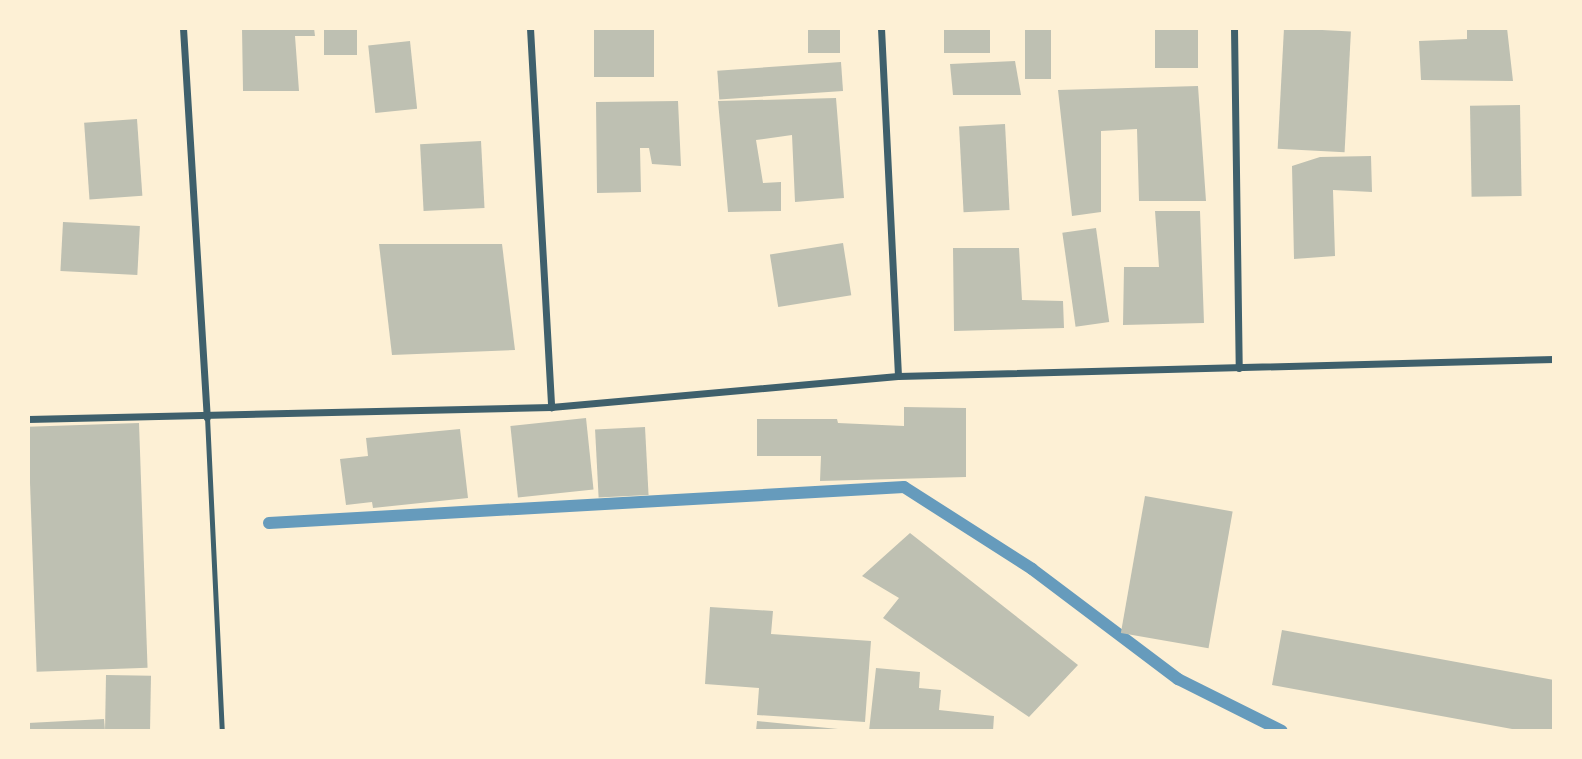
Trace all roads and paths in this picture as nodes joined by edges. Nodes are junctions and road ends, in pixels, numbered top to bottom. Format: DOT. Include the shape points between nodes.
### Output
graph roads {
  1 [pos="183,28"];
  2 [pos="530,28"];
  3 [pos="881,28"];
  4 [pos="1234,28"];
  5 [pos="1554,359"];
  6 [pos="1239,368"];
  7 [pos="898,376"];
  8 [pos="551,407"];
  9 [pos="207,417"];
  10 [pos="28,419"];
  11 [pos="222,731"];
  1 -- 9 [label="street"];
  2 -- 8 [label="street"];
  3 -- 7 [label="street"];
  4 -- 6 [label="street"];
  5 -- 6 [label="street"];
  6 -- 7 [label="street"];
  7 -- 8 [label="street"];
  8 -- 9 [label="street"];
  9 -- 10 [label="street"];
  9 -- 11 [label="lane"];
}
